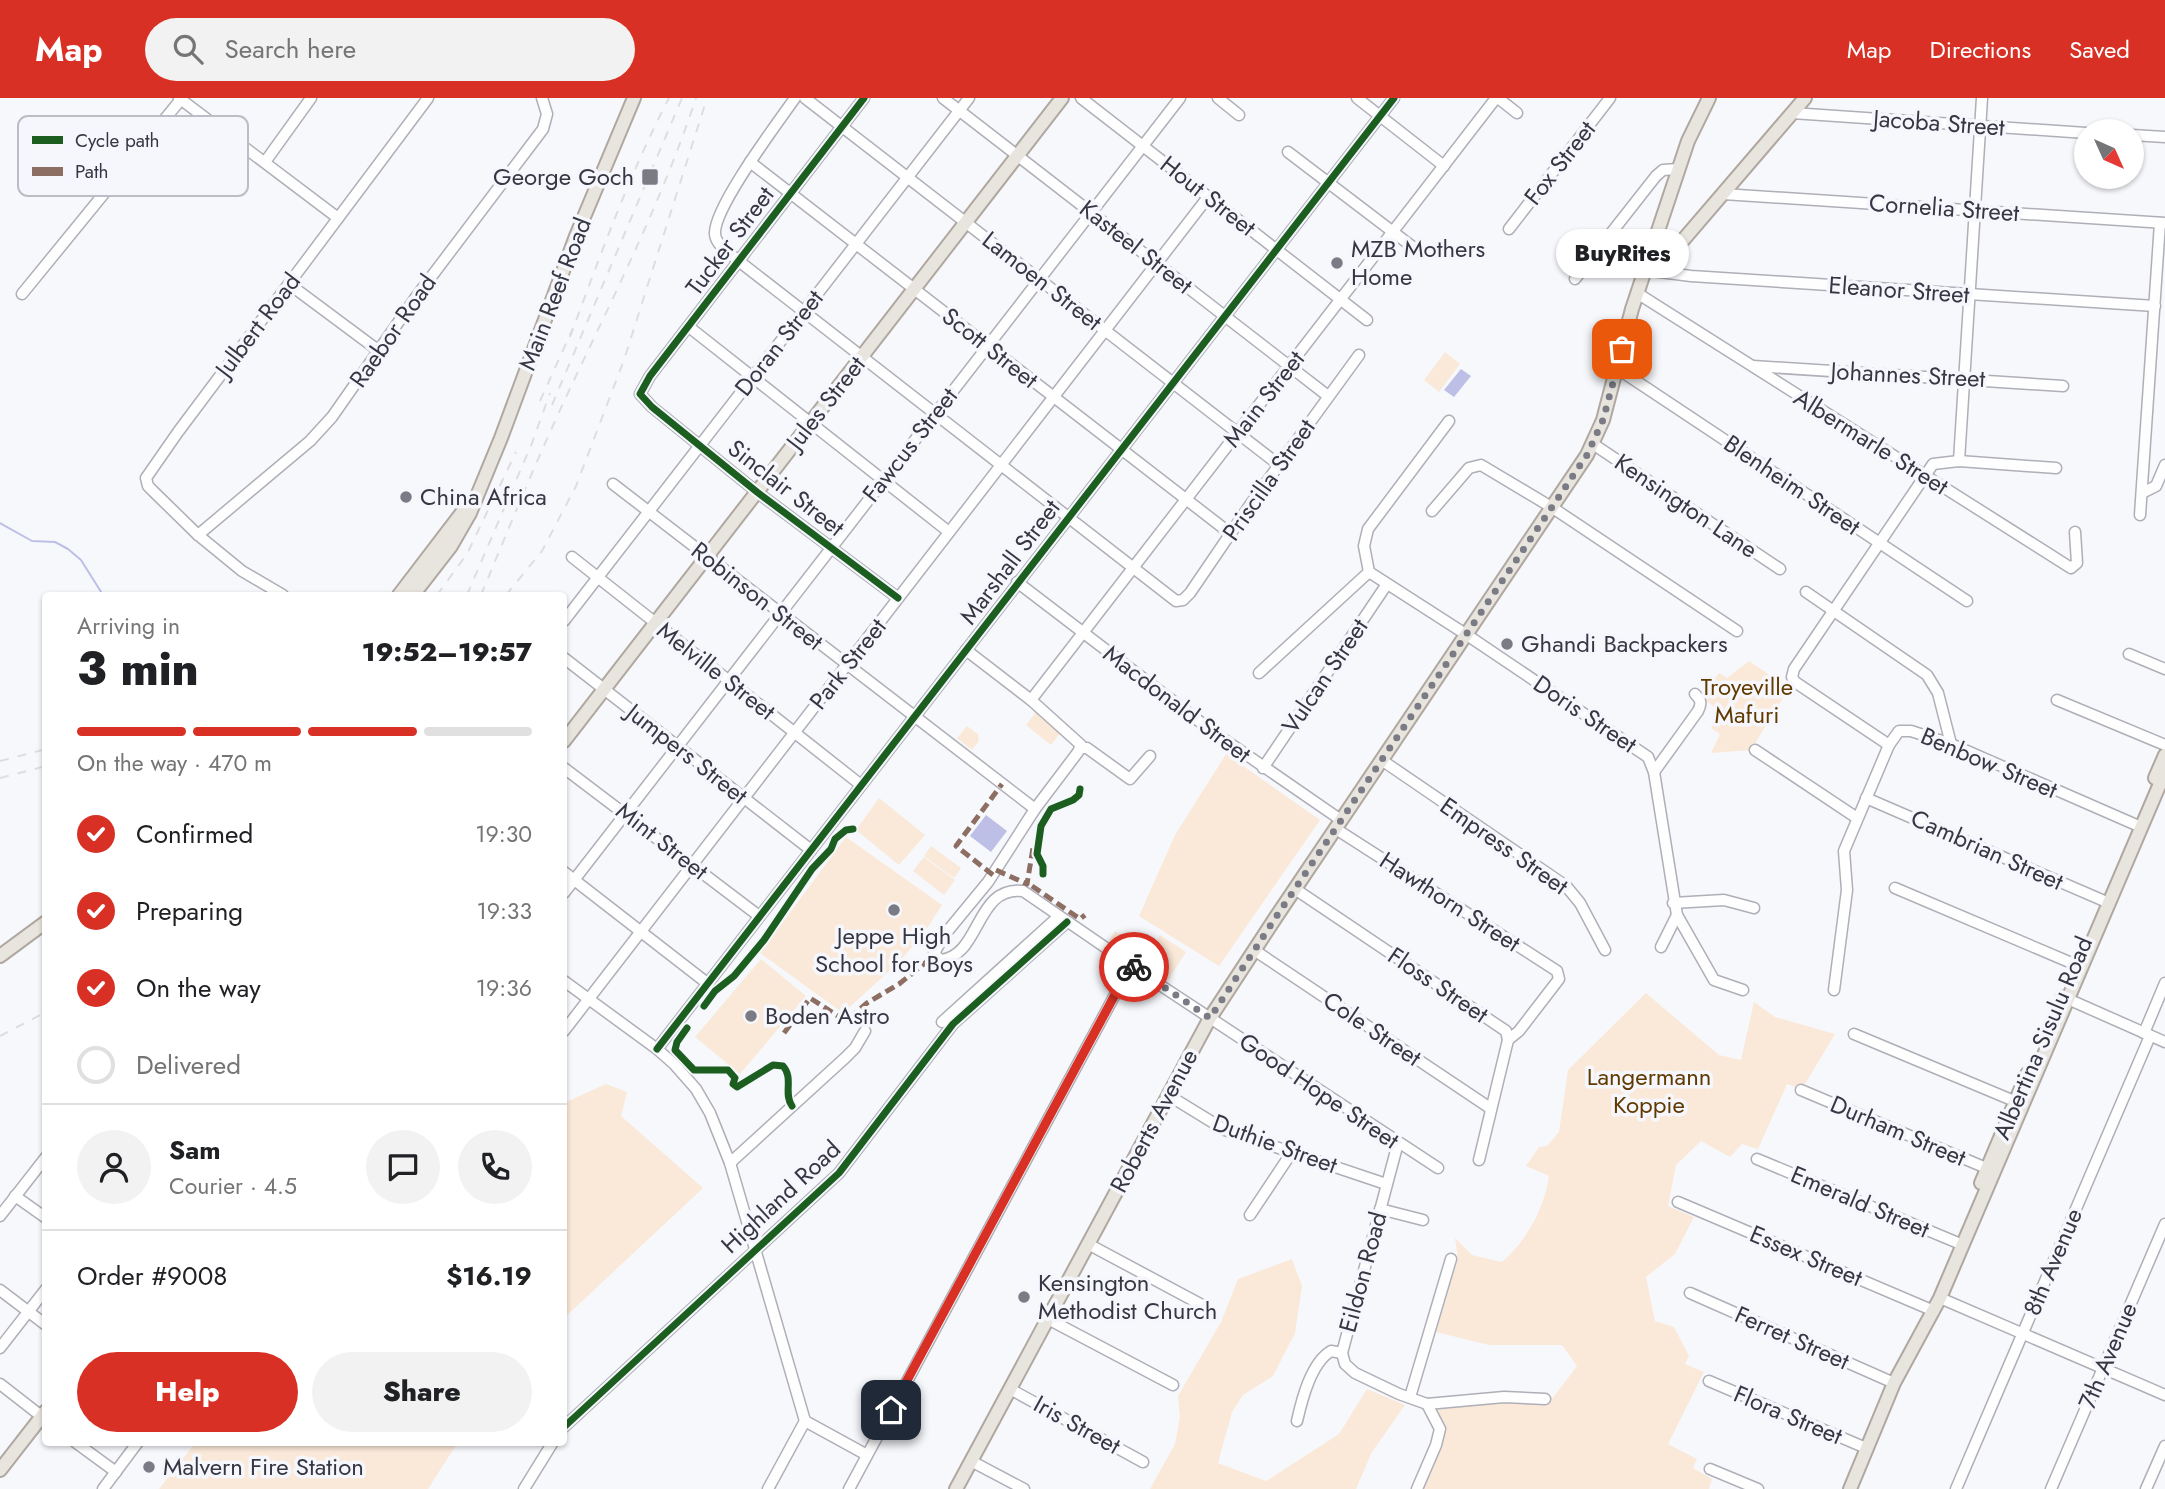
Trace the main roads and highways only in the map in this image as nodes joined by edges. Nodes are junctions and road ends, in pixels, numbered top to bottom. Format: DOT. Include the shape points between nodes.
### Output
graph roads {
  1 [pos="634,98"];
  2 [pos="1062,98"];
  3 [pos="1709,98"];
  4 [pos="1805,98"];
  5 [pos="1652,246"];
  6 [pos="478,491"];
  7 [pos="401,592"];
  8 [pos="415,592"];
  9 [pos="567,737"];
  10 [pos="2165,755"];
  11 [pos="2163,771"];
  12 [pos="42,925"];
  13 [pos="0,956"];
  14 [pos="1959,1244"];
  15 [pos="1931,1309"];
  16 [pos="42,1418"];
  17 [pos="0,1470"];
  18 [pos="956,1489"];
  19 [pos="1850,1489"];
  1 -- 6 [label="main road, Main Reef Road"];
  2 -- 9 [label="main road, Jules Street"];
  3 -- 5 [label="main road, Roberts Avenue" via="1693,128"];
  4 -- 5 [label="main road" via="1678,244"];
  5 -- 18 [label="main road, Roberts Avenue" via="1593,444 1210,1018"];
  6 -- 7 [label="main road, Main Reef Road"];
  6 -- 8 [label="main road, Main Reef Road" via="461,530"];
  10 -- 11 [label="main road, Albertina Sisulu Road"];
  11 -- 14 [label="main road, Albertina Sisulu Road"];
  12 -- 13 [label="main road"];
  14 -- 15 [label="main road, Albertina Sisulu Road"];
  14 -- 15 [label="main road, Albertina Sisulu Road" via="1940,1298"];
  15 -- 19 [label="main road, Albertina Sisulu Road"];
  16 -- 17 [label="main road"];
}
